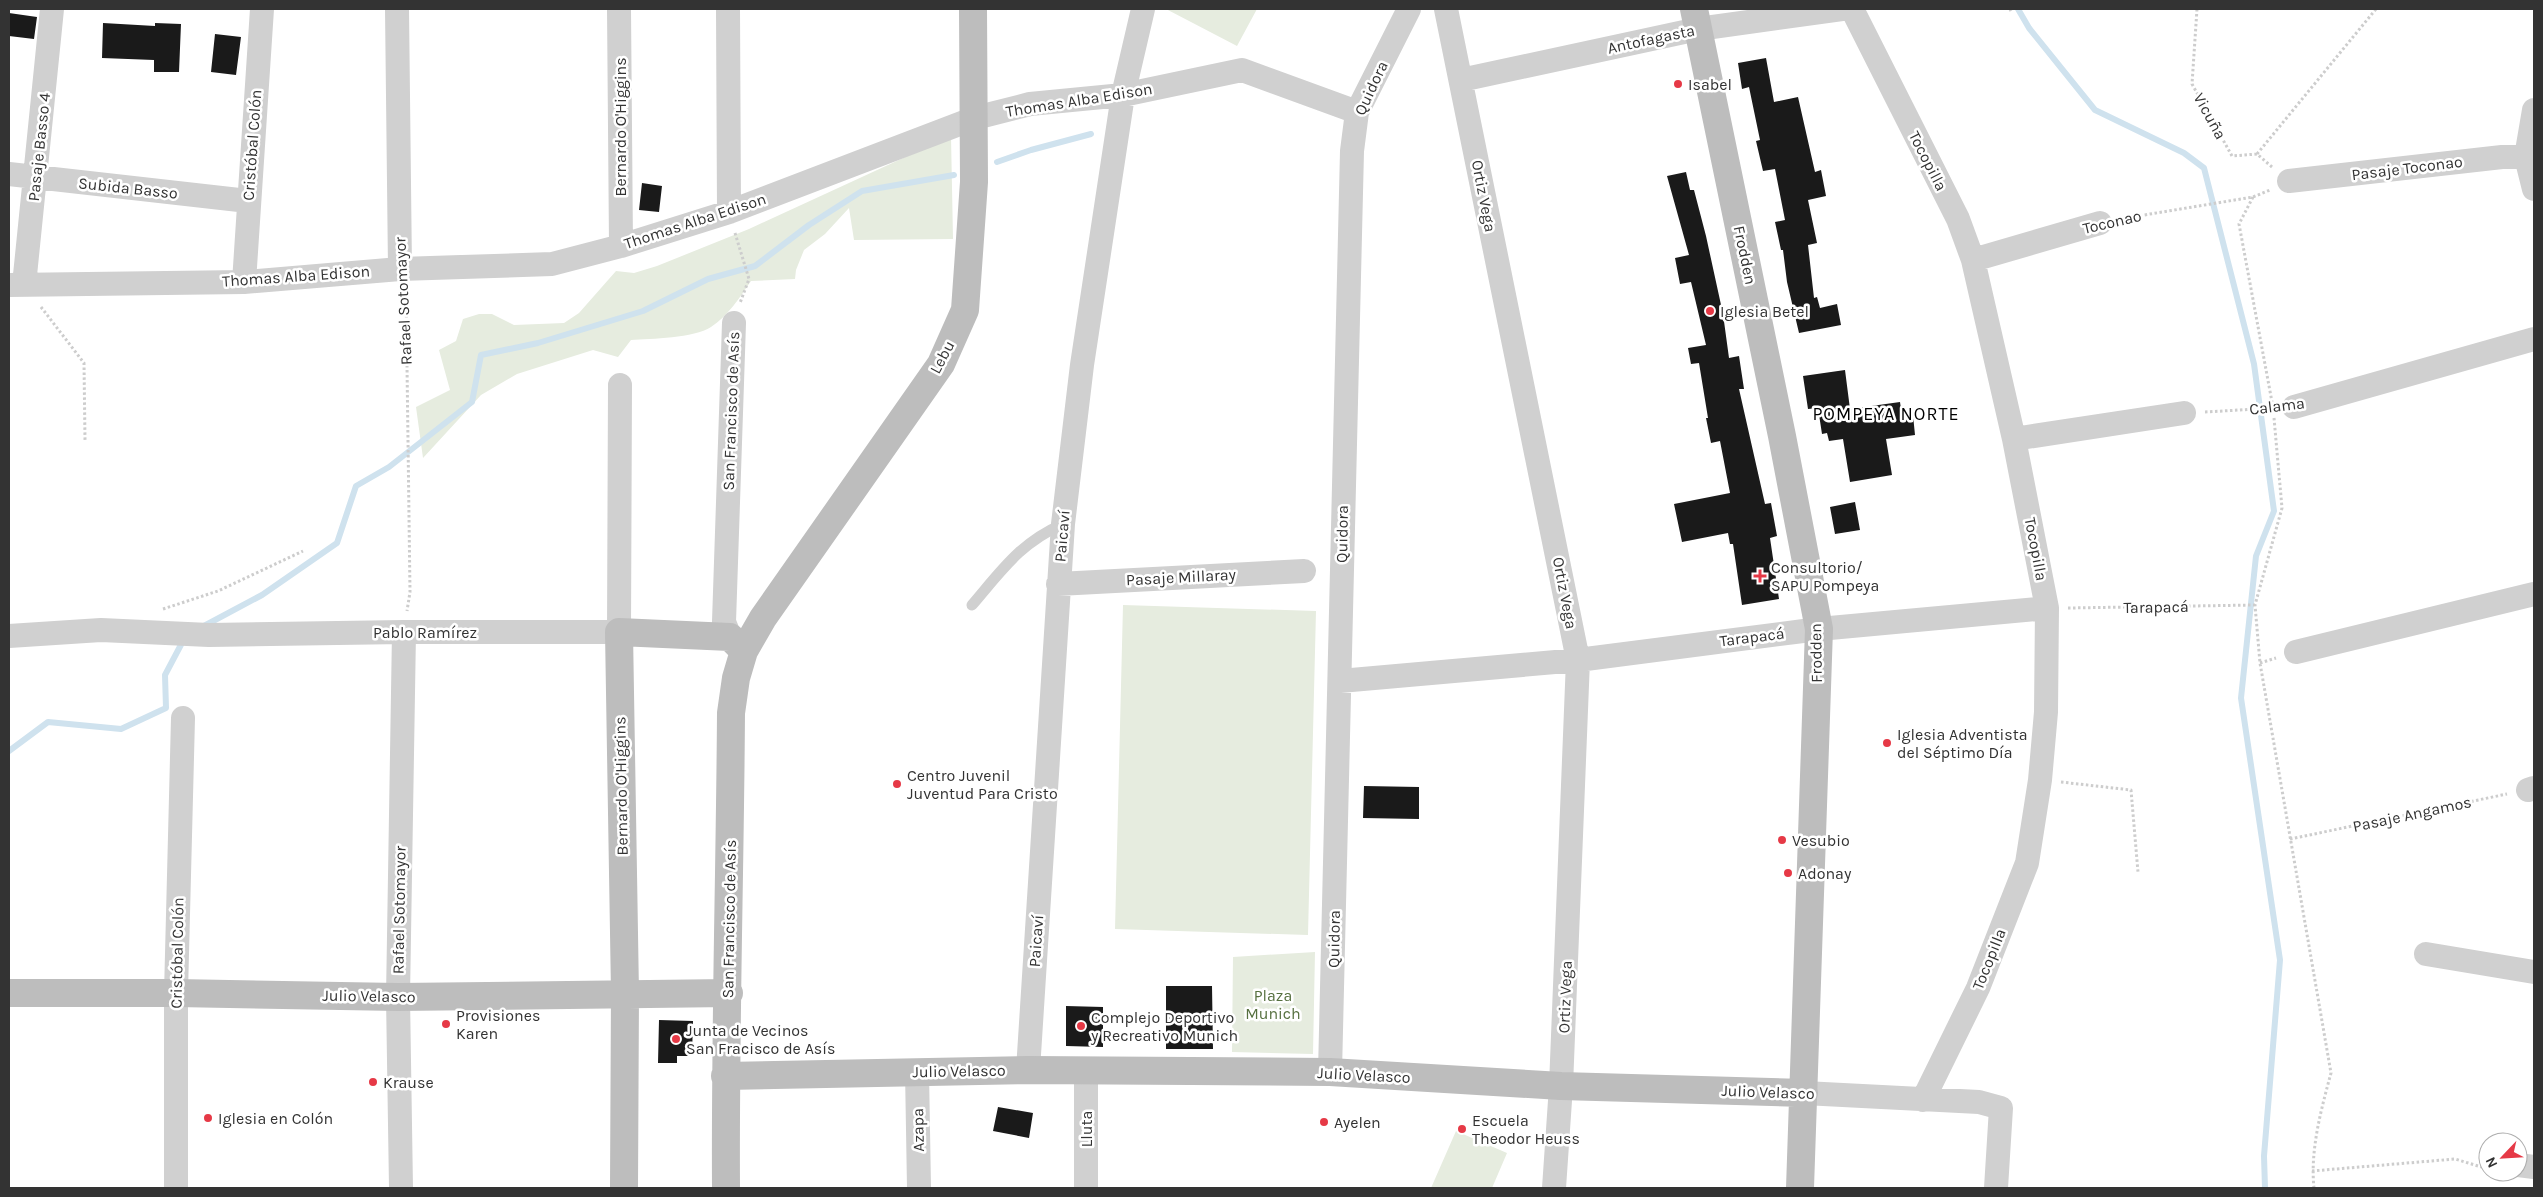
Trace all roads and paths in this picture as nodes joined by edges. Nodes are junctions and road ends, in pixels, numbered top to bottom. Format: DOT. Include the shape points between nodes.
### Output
graph roads {
  1 [pos="52,9"];
  2 [pos="262,9"];
  3 [pos="397,9"];
  4 [pos="619,9"];
  5 [pos="728,9"];
  6 [pos="973,9"];
  7 [pos="1143,9"];
  8 [pos="1410,9"];
  9 [pos="1446,9"];
  10 [pos="1842,9"];
  11 [pos="1852,9"];
  12 [pos="2197,9"];
  13 [pos="2376,9"];
  14 [pos="1696,19"];
  15 [pos="1461,80"];
  16 [pos="1123,95"];
  17 [pos="2534,110"];
  18 [pos="1357,112"];
  19 [pos="975,118"];
  20 [pos="2257,154"];
  21 [pos="2530,155"];
  22 [pos="9,174"];
  23 [pos="36,178"];
  24 [pos="2289,181"];
  25 [pos="2534,189"];
  26 [pos="248,201"];
  27 [pos="729,212"];
  28 [pos="2100,223"];
  29 [pos="621,246"];
  30 [pos="1974,260"];
  31 [pos="400,268"];
  32 [pos="244,282"];
  33 [pos="17,285"];
  34 [pos="734,323"];
  35 [pos="2534,339"];
  36 [pos="620,385"];
  37 [pos="2284,407"];
  38 [pos="2184,413"];
  39 [pos="2014,439"];
  40 [pos="85,440"];
  41 [pos="1063,524"];
  42 [pos="303,551"];
  43 [pos="1304,570"];
  44 [pos="1058,584"];
  45 [pos="410,592"];
  46 [pos="2534,594"];
  47 [pos="972,605"];
  48 [pos="2256,605"];
  49 [pos="2047,608"];
  50 [pos="155,612"];
  51 [pos="1819,629"];
  52 [pos="404,632"];
  53 [pos="618,632"];
  54 [pos="9,636"];
  55 [pos="737,644"];
  56 [pos="2296,652"];
  57 [pos="1578,660"];
  58 [pos="1340,681"];
  59 [pos="183,718"];
  60 [pos="2040,780"];
  61 [pos="2531,789"];
  62 [pos="2290,839"];
  63 [pos="2138,872"];
  64 [pos="2426,954"];
  65 [pos="2534,972"];
  66 [pos="9,993"];
  67 [pos="176,993"];
  68 [pos="625,993"];
  69 [pos="728,993"];
  70 [pos="398,997"];
  71 [pos="1028,1070"];
  72 [pos="1086,1070"];
  73 [pos="917,1071"];
  74 [pos="1330,1072"];
  75 [pos="725,1076"];
  76 [pos="1561,1086"];
  77 [pos="1804,1093"];
  78 [pos="1923,1100"];
  79 [pos="2478,1166"];
  80 [pos="2312,1171"];
  81 [pos="176,1188"];
  82 [pos="401,1188"];
  83 [pos="624,1188"];
  84 [pos="726,1188"];
  85 [pos="919,1188"];
  86 [pos="1086,1188"];
  87 [pos="1554,1188"];
  88 [pos="1800,1188"];
  89 [pos="1996,1188"];
  90 [pos="2314,1188"];
  1 -- 23 [label="street, Pasaje Basso 4"];
  2 -- 26 [label="street, Cristóbal Colón"];
  3 -- 31 [label="street, Rafael Sotomayor"];
  4 -- 29 [label="street, Bernardo O'Higgins"];
  5 -- 27 [label="street"];
  6 -- 19 [label="main road, Lebu"];
  7 -- 16 [label="street, Paicaví"];
  8 -- 18 [label="street, Quidora"];
  9 -- 15 [label="street, Ortiz Vega"];
  10 -- 14 [label="street, Antofagasta"];
  11 -- 30 [label="street, Tocopilla" via="1958,220"];
  12 -- 20 [label="path, Vicuña" via="2192,84 2232,156"];
  13 -- 20 [label="path"];
  14 -- 15 [label="street, Antofagasta"];
  14 -- 51 [label="main road, Frodden"];
  15 -- 57 [label="street, Ortiz Vega"];
  16 -- 18 [label="street, Thomas Alba Edison" via="1242,70"];
  16 -- 19 [label="street, Thomas Alba Edison" via="1030,104"];
  16 -- 41 [label="street, Paicaví" via="1082,365"];
  17 -- 21 [label="street"];
  18 -- 58 [label="street, Quidora" via="1352,151"];
  19 -- 27 [label="street, Thomas Alba Edison"];
  19 -- 55 [label="main road, Lebu" via="965,310 941,364 794,572"];
  20 -- 24 [label="path"];
  21 -- 24 [label="street, Pasaje Toconao"];
  21 -- 25 [label="street"];
  22 -- 23 [label="street, Subida Basso"];
  23 -- 26 [label="street, Subida Basso"];
  23 -- 33 [label="street, Pasaje Basso 4"];
  26 -- 32 [label="street, Cristóbal Colón"];
  27 -- 29 [label="street, Thomas Alba Edison"];
  27 -- 34 [label="path, San Francisco de Asís" via="748,279"];
  28 -- 30 [label="street, Toconao"];
  28 -- 37 [label="path, Toconao" via="2253,197 2239,224"];
  29 -- 31 [label="street, Thomas Alba Edison" via="552,264"];
  30 -- 39 [label="street, Tocopilla"];
  31 -- 32 [label="street, Thomas Alba Edison"];
  31 -- 45 [label="path, Rafael Sotomayor" via="406,290"];
  32 -- 33 [label="street, Thomas Alba Edison"];
  33 -- 40 [label="path" via="84,363"];
  34 -- 55 [label="street, San Francisco de Asís" via="724,622"];
  35 -- 37 [label="street, Calama"];
  36 -- 53 [label="street, Bernardo O'Higgins"];
  37 -- 38 [label="path, Calama"];
  37 -- 48 [label="path" via="2282,508"];
  38 -- 39 [label="street"];
  39 -- 49 [label="street, Tocopilla"];
  41 -- 44 [label="street, Paicaví"];
  41 -- 47 [label="lane" via="1040,534 1018,551"];
  42 -- 50 [label="path" via="218,591"];
  43 -- 44 [label="street, Pasaje Millaray"];
  44 -- 71 [label="street, Paicaví"];
  46 -- 56 [label="street"];
  48 -- 49 [label="path, Tarapacá"];
  48 -- 62 [label="path" via="2260,663"];
  49 -- 51 [label="street, Tarapacá"];
  49 -- 60 [label="street, Tocopilla" via="2046,712"];
  51 -- 57 [label="street, Tarapacá"];
  51 -- 77 [label="main road, Frodden"];
  52 -- 53 [label="street, Pablo Ramírez"];
  52 -- 54 [label="street, Pablo Ramírez" via="162,635 101,630"];
  52 -- 70 [label="street, Rafael Sotomayor"];
  53 -- 55 [label="main road, Pablo Ramírez"];
  53 -- 68 [label="main road, Bernardo O'Higgins"];
  55 -- 69 [label="main road, San Francisco de Asís" via="731,712"];
  57 -- 58 [label="street, Tarapacá"];
  57 -- 76 [label="street, Ortiz Vega"];
  58 -- 74 [label="street, Quidora"];
  59 -- 67 [label="street, Cristóbal Colón"];
  60 -- 63 [label="path" via="2131,790"];
  60 -- 78 [label="street, Tocopilla" via="2027,862 1978,988"];
  61 -- 62 [label="path, Pasaje Angamos"];
  62 -- 80 [label="path" via="2331,1073 2320,1114"];
  64 -- 65 [label="street"];
  66 -- 67 [label="main road, Julio Velasco"];
  67 -- 70 [label="main road, Julio Velasco"];
  67 -- 81 [label="street, Cristóbal Colón"];
  68 -- 69 [label="main road, Julio Velasco"];
  68 -- 70 [label="main road, Julio Velasco"];
  68 -- 83 [label="main road, Bernardo O'Higgins"];
  69 -- 75 [label="main road, San Francisco de Asís"];
  70 -- 82 [label="street, Rafael Sotomayor"];
  71 -- 72 [label="main road, Julio Velasco"];
  71 -- 73 [label="main road, Julio Velasco"];
  72 -- 74 [label="main road, Julio Velasco"];
  72 -- 86 [label="street, Lluta"];
  73 -- 75 [label="main road, Julio Velasco"];
  73 -- 85 [label="street, Azapa"];
  74 -- 76 [label="main road, Julio Velasco"];
  75 -- 84 [label="main road, San Francisco de Asís"];
  76 -- 77 [label="main road, Julio Velasco"];
  76 -- 87 [label="street, Ortiz Vega"];
  77 -- 78 [label="street, Julio Velasco"];
  77 -- 88 [label="main road, Frodden"];
  78 -- 89 [label="street, Julio Velasco" via="1979,1102 2001,1108"];
  79 -- 80 [label="path" via="2455,1159"];
  80 -- 90 [label="path"];
}
